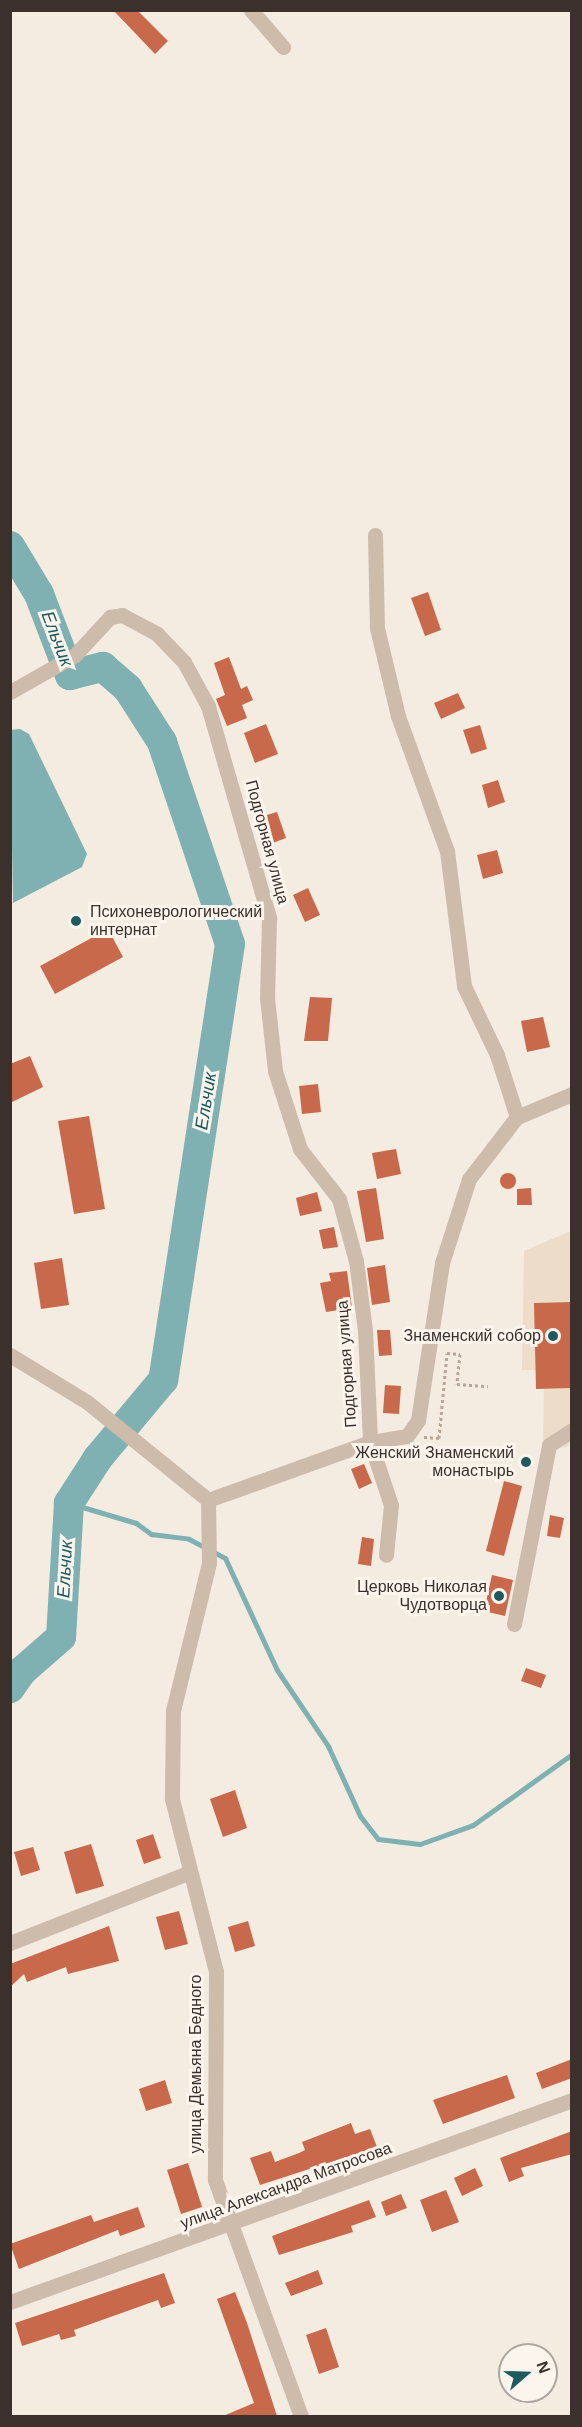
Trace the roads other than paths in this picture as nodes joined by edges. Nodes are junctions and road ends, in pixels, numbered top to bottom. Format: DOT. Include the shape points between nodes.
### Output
graph roads {
  1 [pos="251,10"];
  2 [pos="283,47"];
  3 [pos="375,535"];
  4 [pos="10,692"];
  5 [pos="572,1094"];
  6 [pos="517,1118"];
  7 [pos="10,1355"];
  8 [pos="572,1430"];
  9 [pos="370,1442"];
  10 [pos="208,1500"];
  11 [pos="386,1555"];
  12 [pos="514,1624"];
  13 [pos="188,1873"];
  14 [pos="10,1943"];
  15 [pos="572,2100"];
  16 [pos="234,2226"];
  17 [pos="10,2302"];
  18 [pos="301,2416"];
  1 -- 2 [label="street"];
  3 -- 6 [label="street" via="377,628 395,705 447,851 464,986 497,1055"];
  4 -- 9 [label="street, Подгорная улица" via="75,655 110,617 122,615 157,634 177,655 208,706 269,918 267,998 275,1071 300,1149 339,1199 356,1261 365,1330"];
  5 -- 6 [label="street"];
  6 -- 9 [label="street" via="469,1179 442,1263 418,1420 407,1436"];
  7 -- 10 [label="street" via="87,1402"];
  8 -- 12 [label="street" via="549,1445"];
  9 -- 10 [label="street"];
  9 -- 11 [label="street, Подгорная улица" via="391,1504"];
  10 -- 13 [label="street, улица Демьяна Бедного" via="209,1563 173,1711 172,1799"];
  13 -- 14 [label="street"];
  13 -- 16 [label="street, улица Демьяна Бедного" via="216,1971 215,2180"];
  15 -- 16 [label="street, улица Александра Матросова"];
  16 -- 17 [label="street, улица Александра Матросова"];
  16 -- 18 [label="street, улица Демьяна Бедного"];
}
